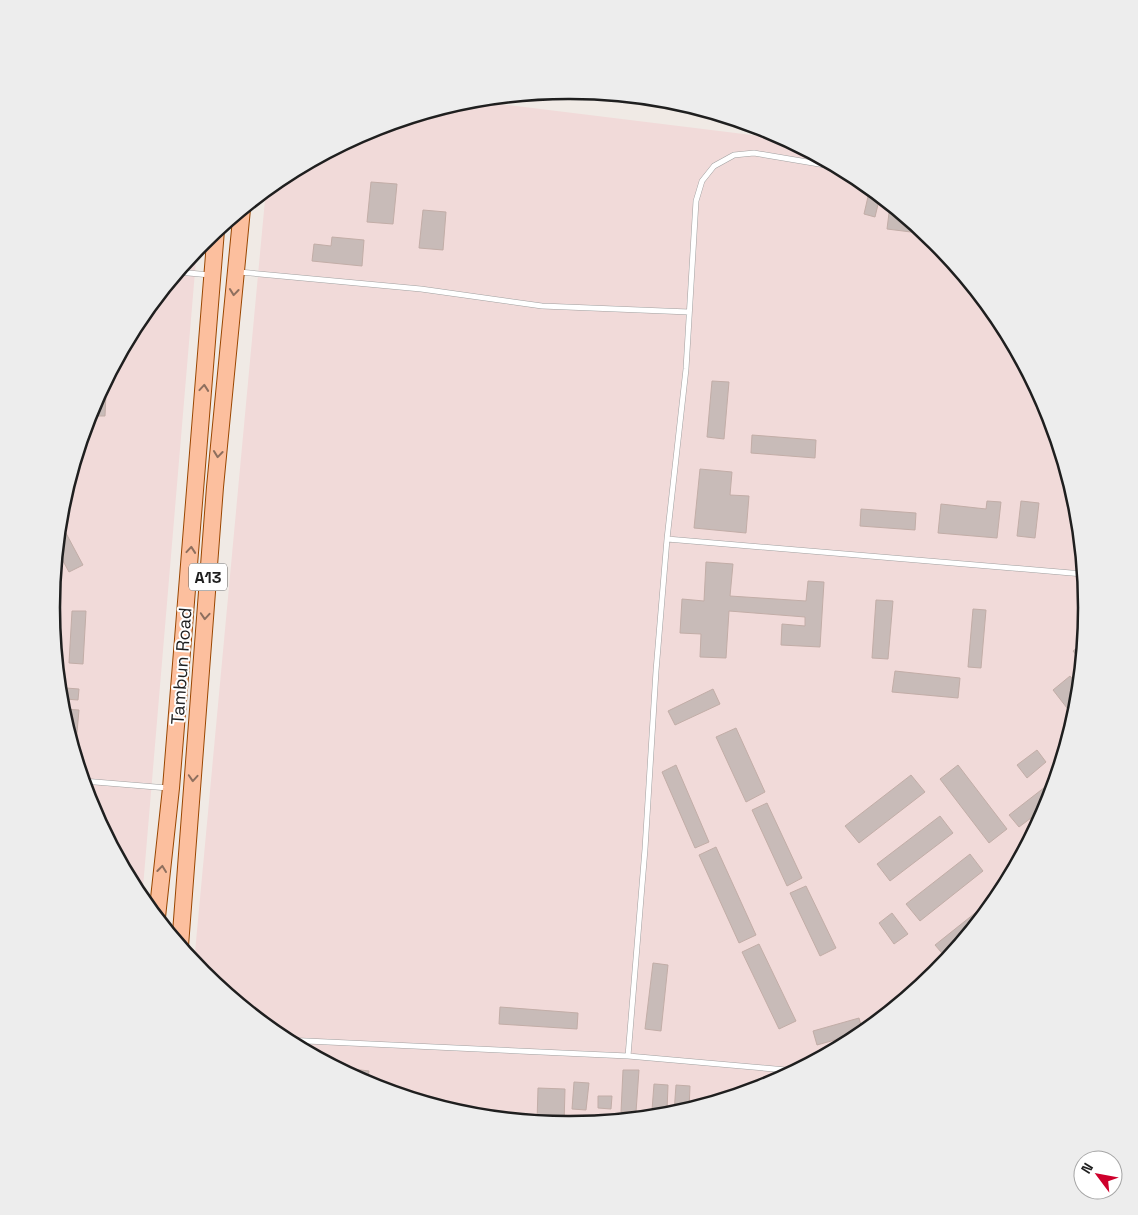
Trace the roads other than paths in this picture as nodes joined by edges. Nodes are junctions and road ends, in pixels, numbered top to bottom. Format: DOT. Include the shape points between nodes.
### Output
graph roads {
  1 [pos="818,164"];
  2 [pos="241,218"];
  3 [pos="215,242"];
  4 [pos="236,271"];
  5 [pos="185,273"];
  6 [pos="213,275"];
  7 [pos="689,312"];
  8 [pos="668,539"];
  9 [pos="1077,573"];
  10 [pos="91,782"];
  11 [pos="172,788"];
  12 [pos="158,907"];
  13 [pos="181,936"];
  14 [pos="302,1041"];
  15 [pos="628,1056"];
  16 [pos="782,1070"];
  1 -- 7 [label="lane" via="754,153 734,155 714,166 702,181 696,201"];
  2 -- 4 [label="main road, Tambun Road / A13"];
  3 -- 6 [label="main road, Tambun Road / A13"];
  4 -- 7 [label="lane" via="421,289 542,306"];
  4 -- 13 [label="main road, Tambun Road / A13, one-way" via="215,488"];
  5 -- 6 [label="lane"];
  11 -- 6 [label="main road, Tambun Road / A13, one-way"];
  7 -- 8 [label="lane"];
  8 -- 9 [label="lane"];
  8 -- 15 [label="lane"];
  10 -- 11 [label="lane"];
  12 -- 11 [label="main road, Tambun Road / A13, one-way"];
  14 -- 15 [label="lane"];
  15 -- 16 [label="lane"];
}
